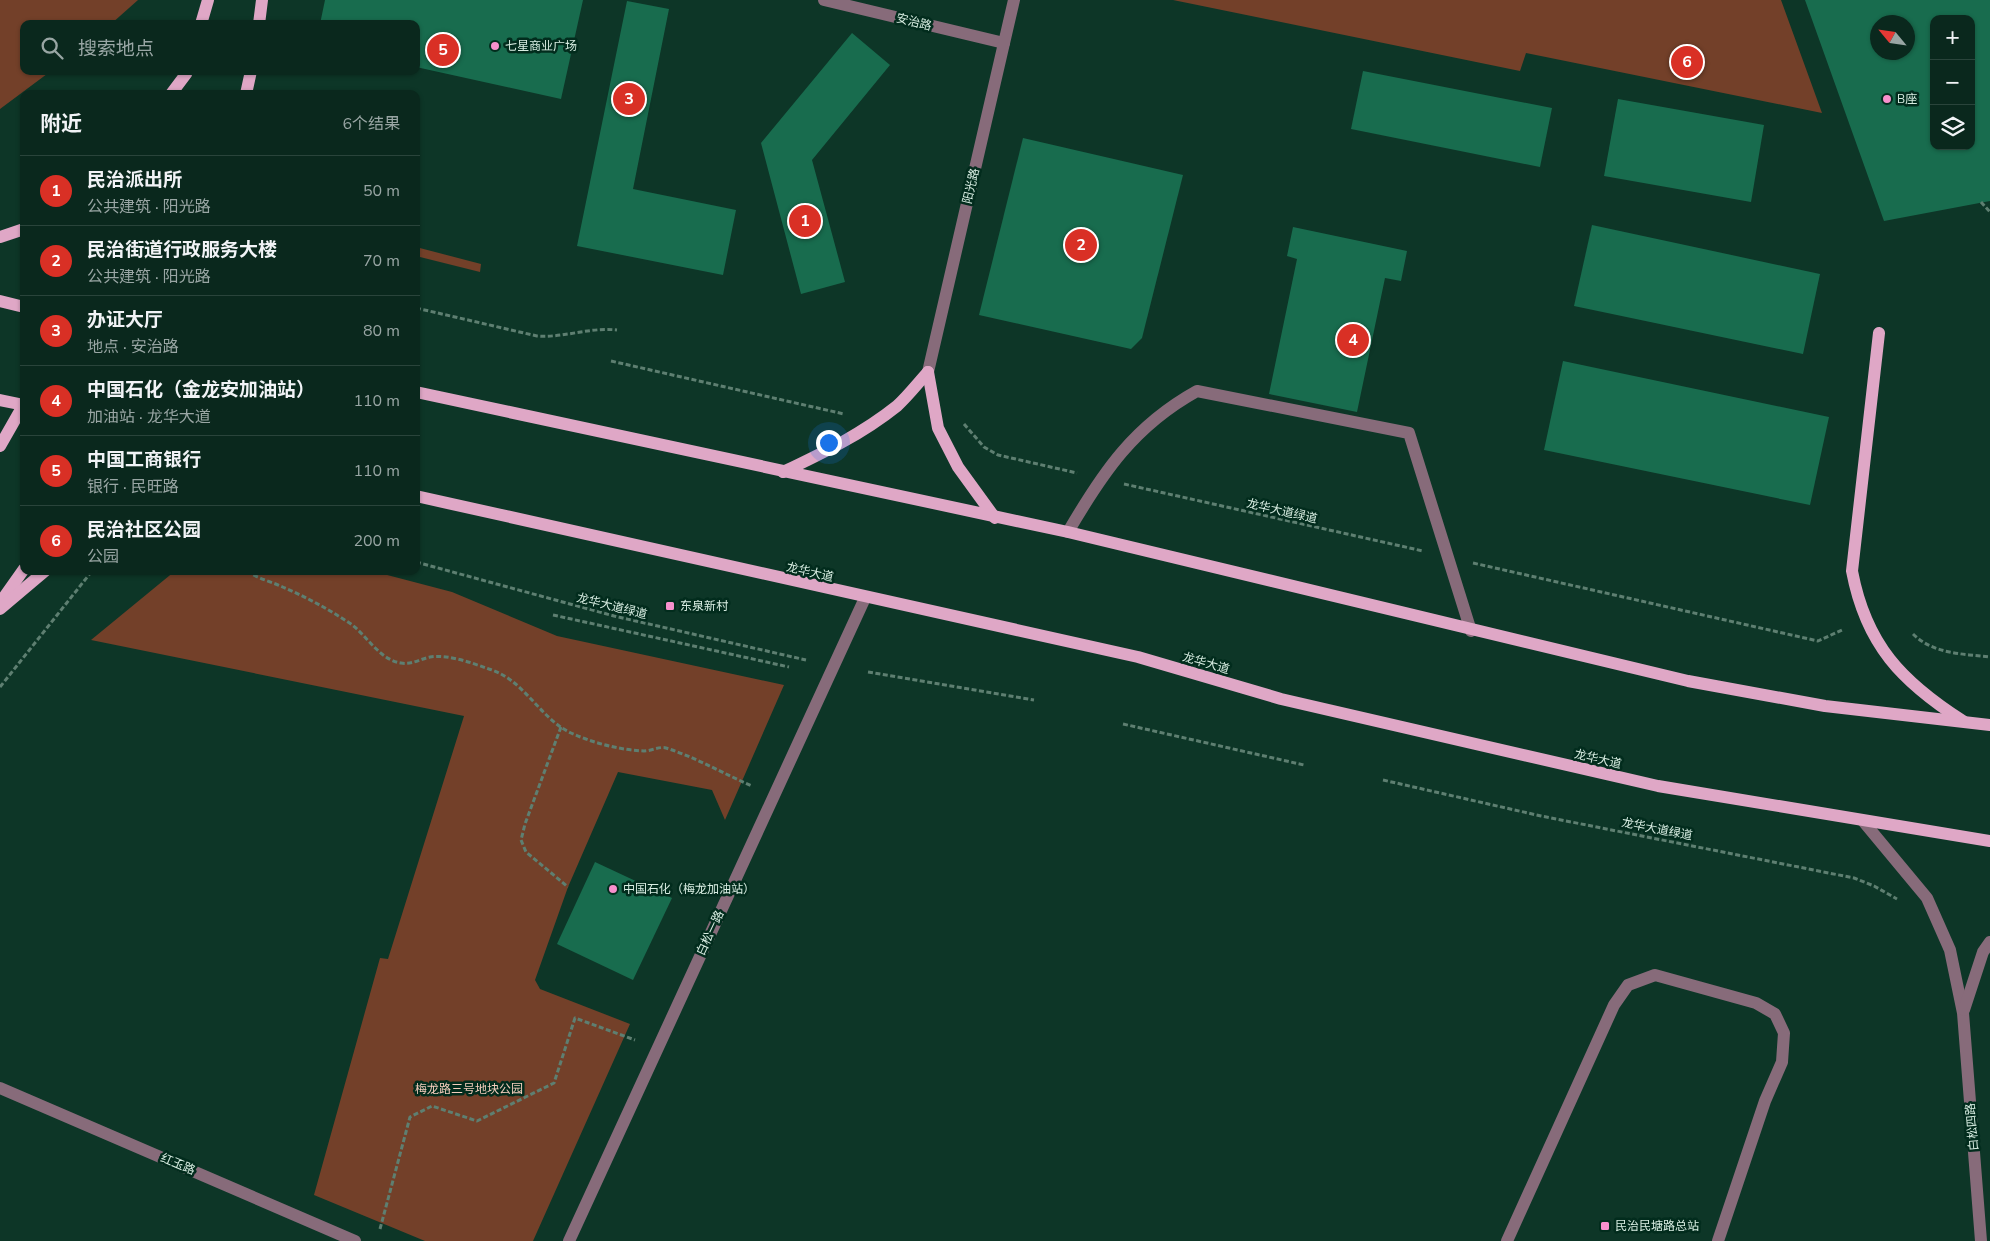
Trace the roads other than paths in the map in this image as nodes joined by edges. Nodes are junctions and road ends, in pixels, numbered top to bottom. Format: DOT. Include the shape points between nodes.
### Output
graph roads {
  1 [pos="208,0"];
  2 [pos="262,0"];
  3 [pos="824,0"];
  4 [pos="1014,0"];
  5 [pos="202,20"];
  6 [pos="260,20"];
  7 [pos="1004,43"];
  8 [pos="185,75"];
  9 [pos="185,75"];
  10 [pos="250,75"];
  11 [pos="174,90"];
  12 [pos="180,90"];
  13 [pos="247,90"];
  14 [pos="20,230"];
  15 [pos="0,238"];
  16 [pos="0,301"];
  17 [pos="20,306"];
  18 [pos="1879,333"];
  19 [pos="928,372"];
  20 [pos="420,393"];
  21 [pos="0,400"];
  22 [pos="20,404"];
  23 [pos="20,412"];
  24 [pos="0,446"];
  25 [pos="784,472"];
  26 [pos="420,497"];
  27 [pos="995,518"];
  28 [pos="1068,532"];
  29 [pos="20,574"];
  30 [pos="40,575"];
  31 [pos="865,598"];
  32 [pos="0,602"];
  33 [pos="0,608"];
  34 [pos="1471,631"];
  35 [pos="1966,723"];
  36 [pos="1990,725"];
  37 [pos="1863,821"];
  38 [pos="1990,841"];
  39 [pos="1990,942"];
  40 [pos="1963,1013"];
  41 [pos="0,1088"];
  42 [pos="356,1241"];
  43 [pos="569,1241"];
  44 [pos="1506,1241"];
  45 [pos="1718,1241"];
  46 [pos="1981,1241"];
  1 -- 5 [label="main road"];
  2 -- 6 [label="main road"];
  3 -- 7 [label="street, 安治路"];
  4 -- 7 [label="street, 阳光路"];
  7 -- 19 [label="street, 阳光路"];
  8 -- 11 [label="main road"];
  9 -- 12 [label="main road"];
  10 -- 13 [label="main road"];
  14 -- 15 [label="main road"];
  16 -- 17 [label="main road"];
  18 -- 35 [label="main road" via="1852,570 1857,596 1876,639 1907,680 1930,700"];
  19 -- 25 [label="main road" via="898,405 884,415 838,446"];
  19 -- 27 [label="main road" via="938,428 958,467"];
  20 -- 25 [label="main road"];
  21 -- 22 [label="main road"];
  23 -- 24 [label="main road"];
  25 -- 27 [label="main road"];
  26 -- 31 [label="main road, 龙华大道"];
  27 -- 28 [label="main road"];
  28 -- 34 [label="main road"];
  28 -- 34 [label="street" via="1096,484 1141,429 1197,391 1409,433"];
  29 -- 32 [label="main road"];
  30 -- 33 [label="main road"];
  31 -- 37 [label="main road, 龙华大道" via="1138,657 1280,699 1658,786"];
  31 -- 43 [label="street, 白松一路"];
  34 -- 35 [label="main road" via="1688,681 1825,706"];
  35 -- 36 [label="main road"];
  37 -- 38 [label="main road, 龙华大道"];
  37 -- 40 [label="street, 白松四路" via="1927,898 1950,950"];
  39 -- 40 [label="street, 白松四路" via="1983,952"];
  40 -- 46 [label="street, 白松四路"];
  41 -- 42 [label="street, 红玉路"];
  44 -- 45 [label="street" via="1614,1005 1628,985 1656,975 1756,1003 1775,1014 1784,1034 1782,1062 1764,1101"];
}
